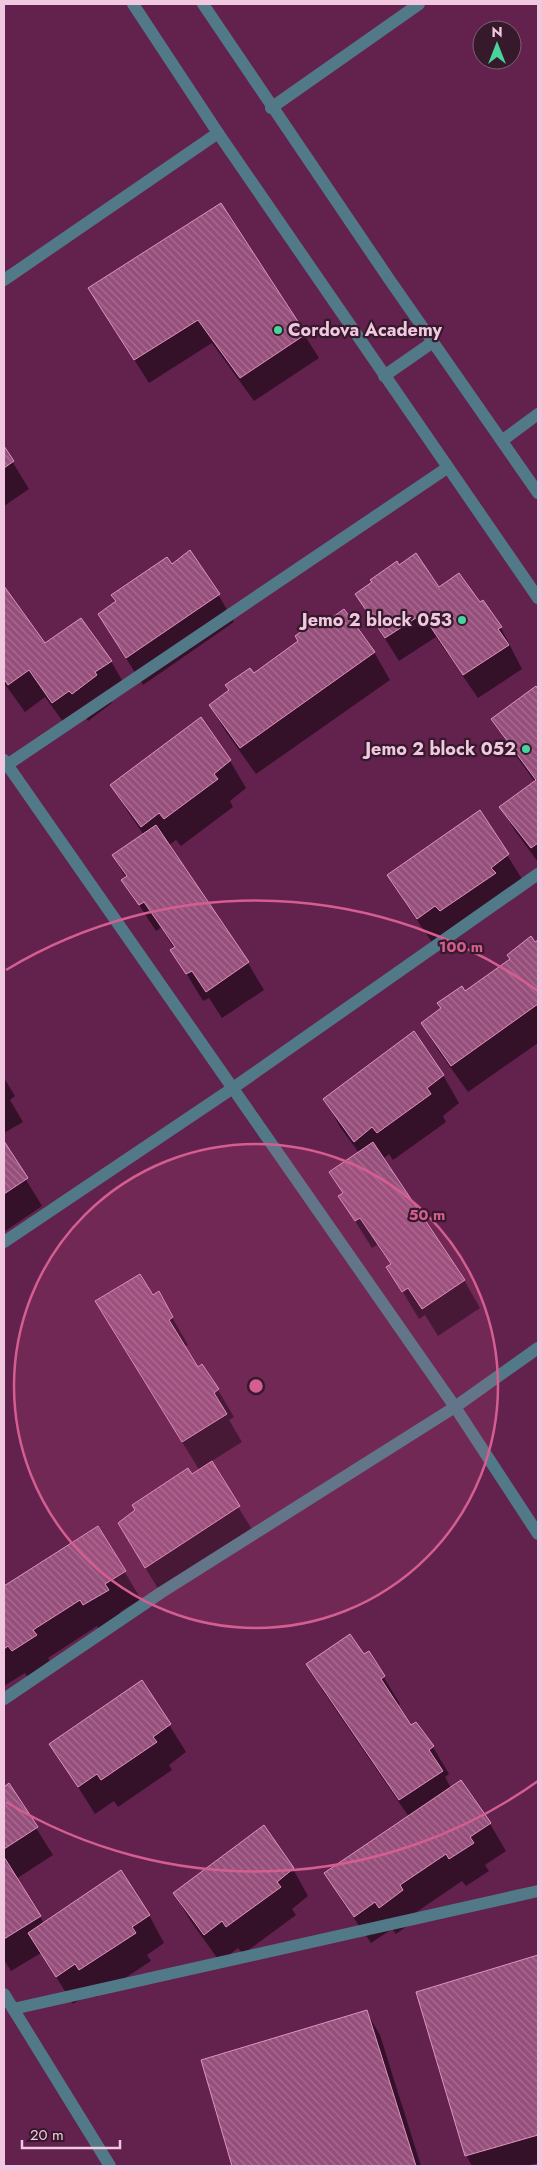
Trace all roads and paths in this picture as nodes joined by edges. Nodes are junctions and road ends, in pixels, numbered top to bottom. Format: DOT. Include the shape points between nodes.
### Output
graph roads {
  1 [pos="133,4"];
  2 [pos="202,4"];
  3 [pos="419,4"];
  4 [pos="271,108"];
  5 [pos="218,133"];
  6 [pos="4,280"];
  7 [pos="433,342"];
  8 [pos="384,376"];
  9 [pos="538,414"];
  10 [pos="503,440"];
  11 [pos="447,468"];
  12 [pos="538,492"];
  13 [pos="538,598"];
  14 [pos="5,764"];
  15 [pos="538,874"];
  16 [pos="233,1088"];
  17 [pos="4,1242"];
  18 [pos="538,1348"];
  19 [pos="455,1407"];
  20 [pos="538,1534"];
  21 [pos="4,1699"];
  22 [pos="538,1892"];
  23 [pos="4,1994"];
  24 [pos="13,2009"];
  25 [pos="110,2166"];
  1 -- 5 [label="street"];
  2 -- 4 [label="street"];
  3 -- 4 [label="street"];
  4 -- 7 [label="street"];
  5 -- 6 [label="street"];
  5 -- 8 [label="street"];
  7 -- 8 [label="street"];
  7 -- 10 [label="street"];
  8 -- 11 [label="street"];
  9 -- 10 [label="street"];
  10 -- 12 [label="street"];
  11 -- 13 [label="street"];
  11 -- 14 [label="street"];
  14 -- 16 [label="street"];
  15 -- 16 [label="street"];
  16 -- 17 [label="street"];
  16 -- 19 [label="street"];
  18 -- 19 [label="street"];
  19 -- 20 [label="street"];
  19 -- 21 [label="street" via="162,1592"];
  22 -- 24 [label="street"];
  23 -- 24 [label="street"];
  24 -- 25 [label="street"];
}
